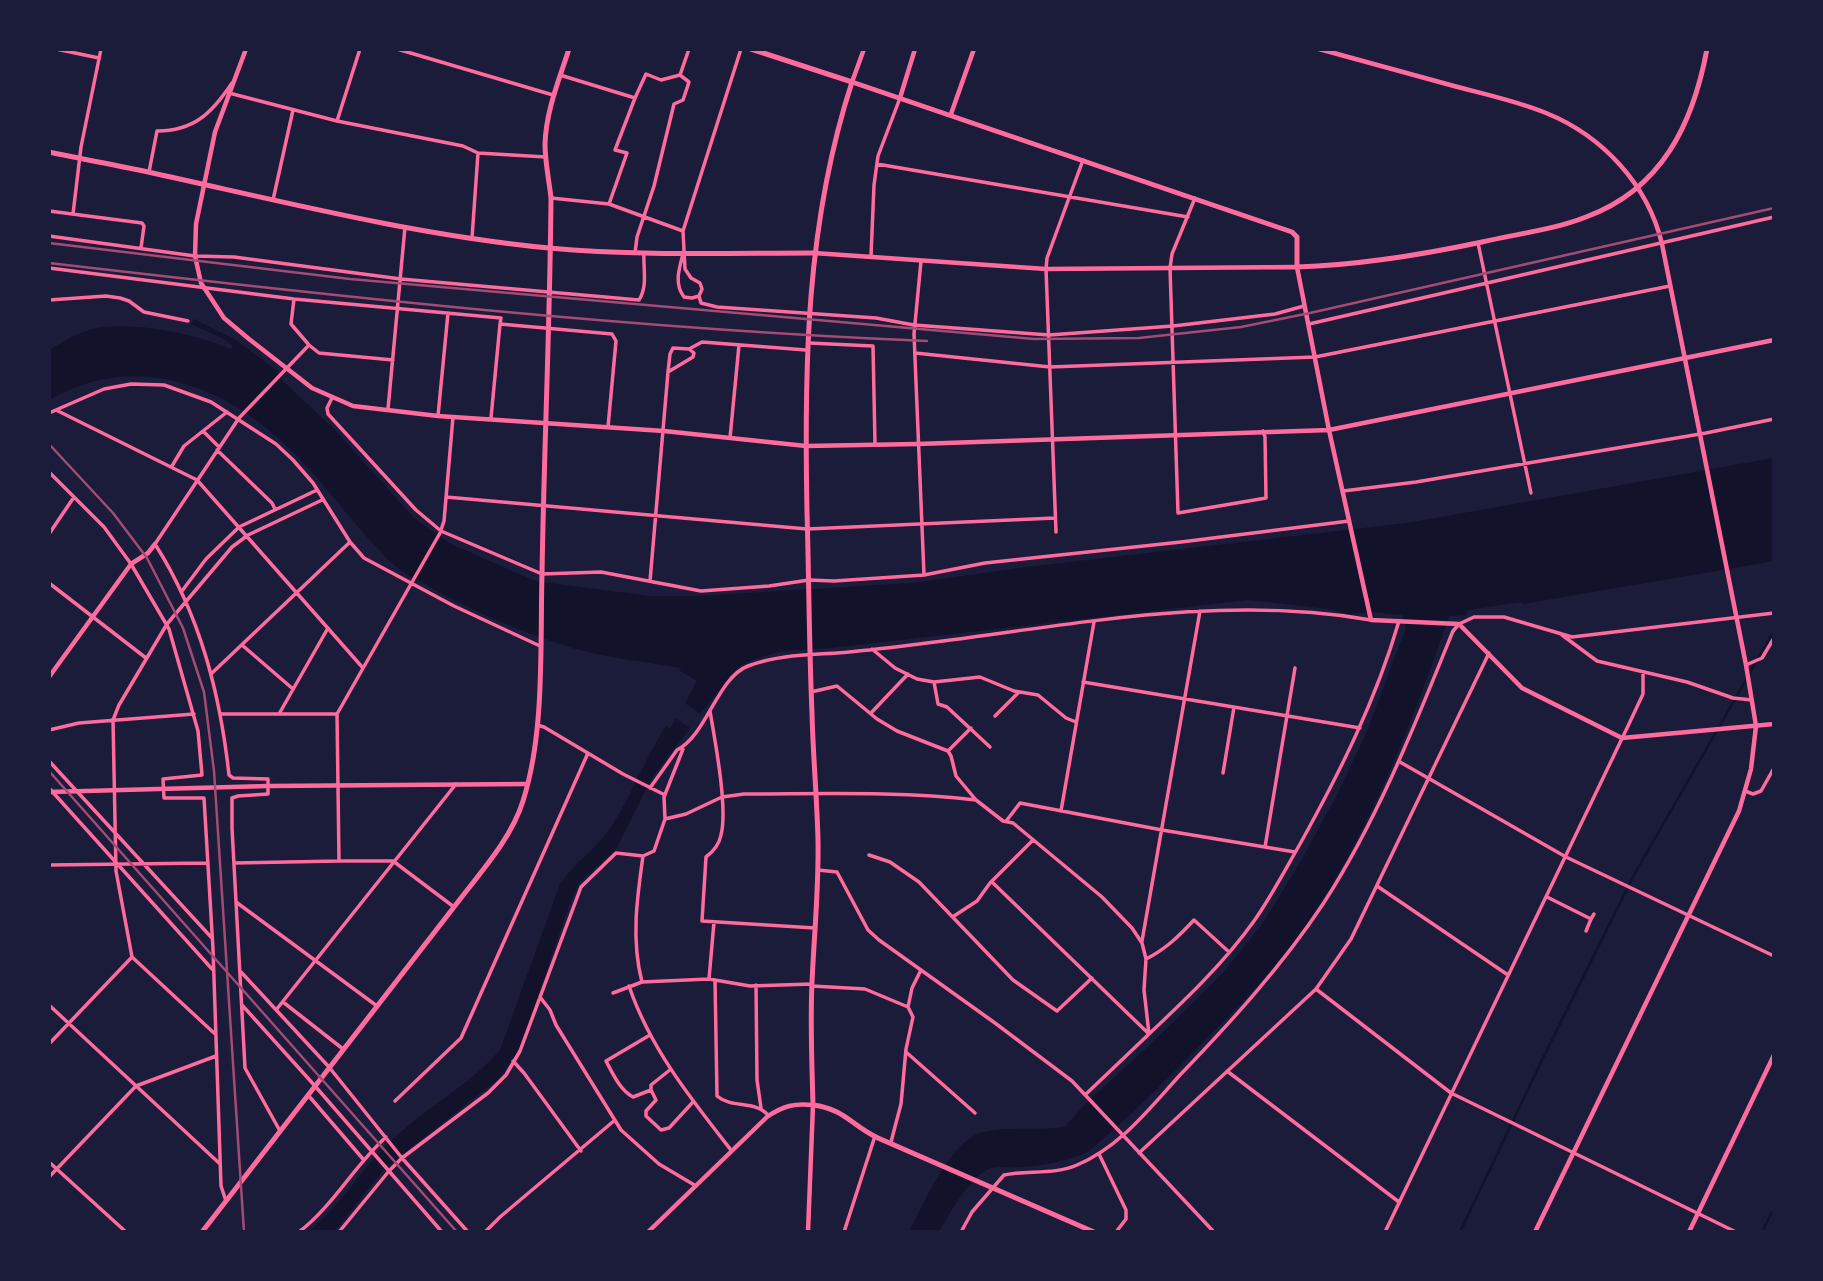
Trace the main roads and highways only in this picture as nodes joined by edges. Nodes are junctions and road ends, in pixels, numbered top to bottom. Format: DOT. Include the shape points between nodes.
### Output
graph roads {
  1 [pos="569,49"];
  2 [pos="751,49"];
  3 [pos="1707,49"];
  4 [pos="852,82"];
  5 [pos="49,152"];
  6 [pos="550,248"];
  7 [pos="814,253"];
  8 [pos="202,1232"];
  9 [pos="1094,1232"];
  1 -- 6 [label="main road" via="546,130"];
  2 -- 4 [label="main road"];
  3 -- 4 [label="main road" via="1686,124 1660,165 1605,209 1478,243 1381,261 1297,267 1297,237 1292,232"];
  4 -- 7 [label="main road" via="829,163"];
  5 -- 6 [label="main road" via="272,202 472,239"];
  6 -- 7 [label="main road"];
  6 -- 8 [label="main road" via="541,643 534,758 523,802 491,858"];
  7 -- 9 [label="main road" via="806,446 818,870 812,985 813,1105 830,1107 875,1136 938,1166"];
}
